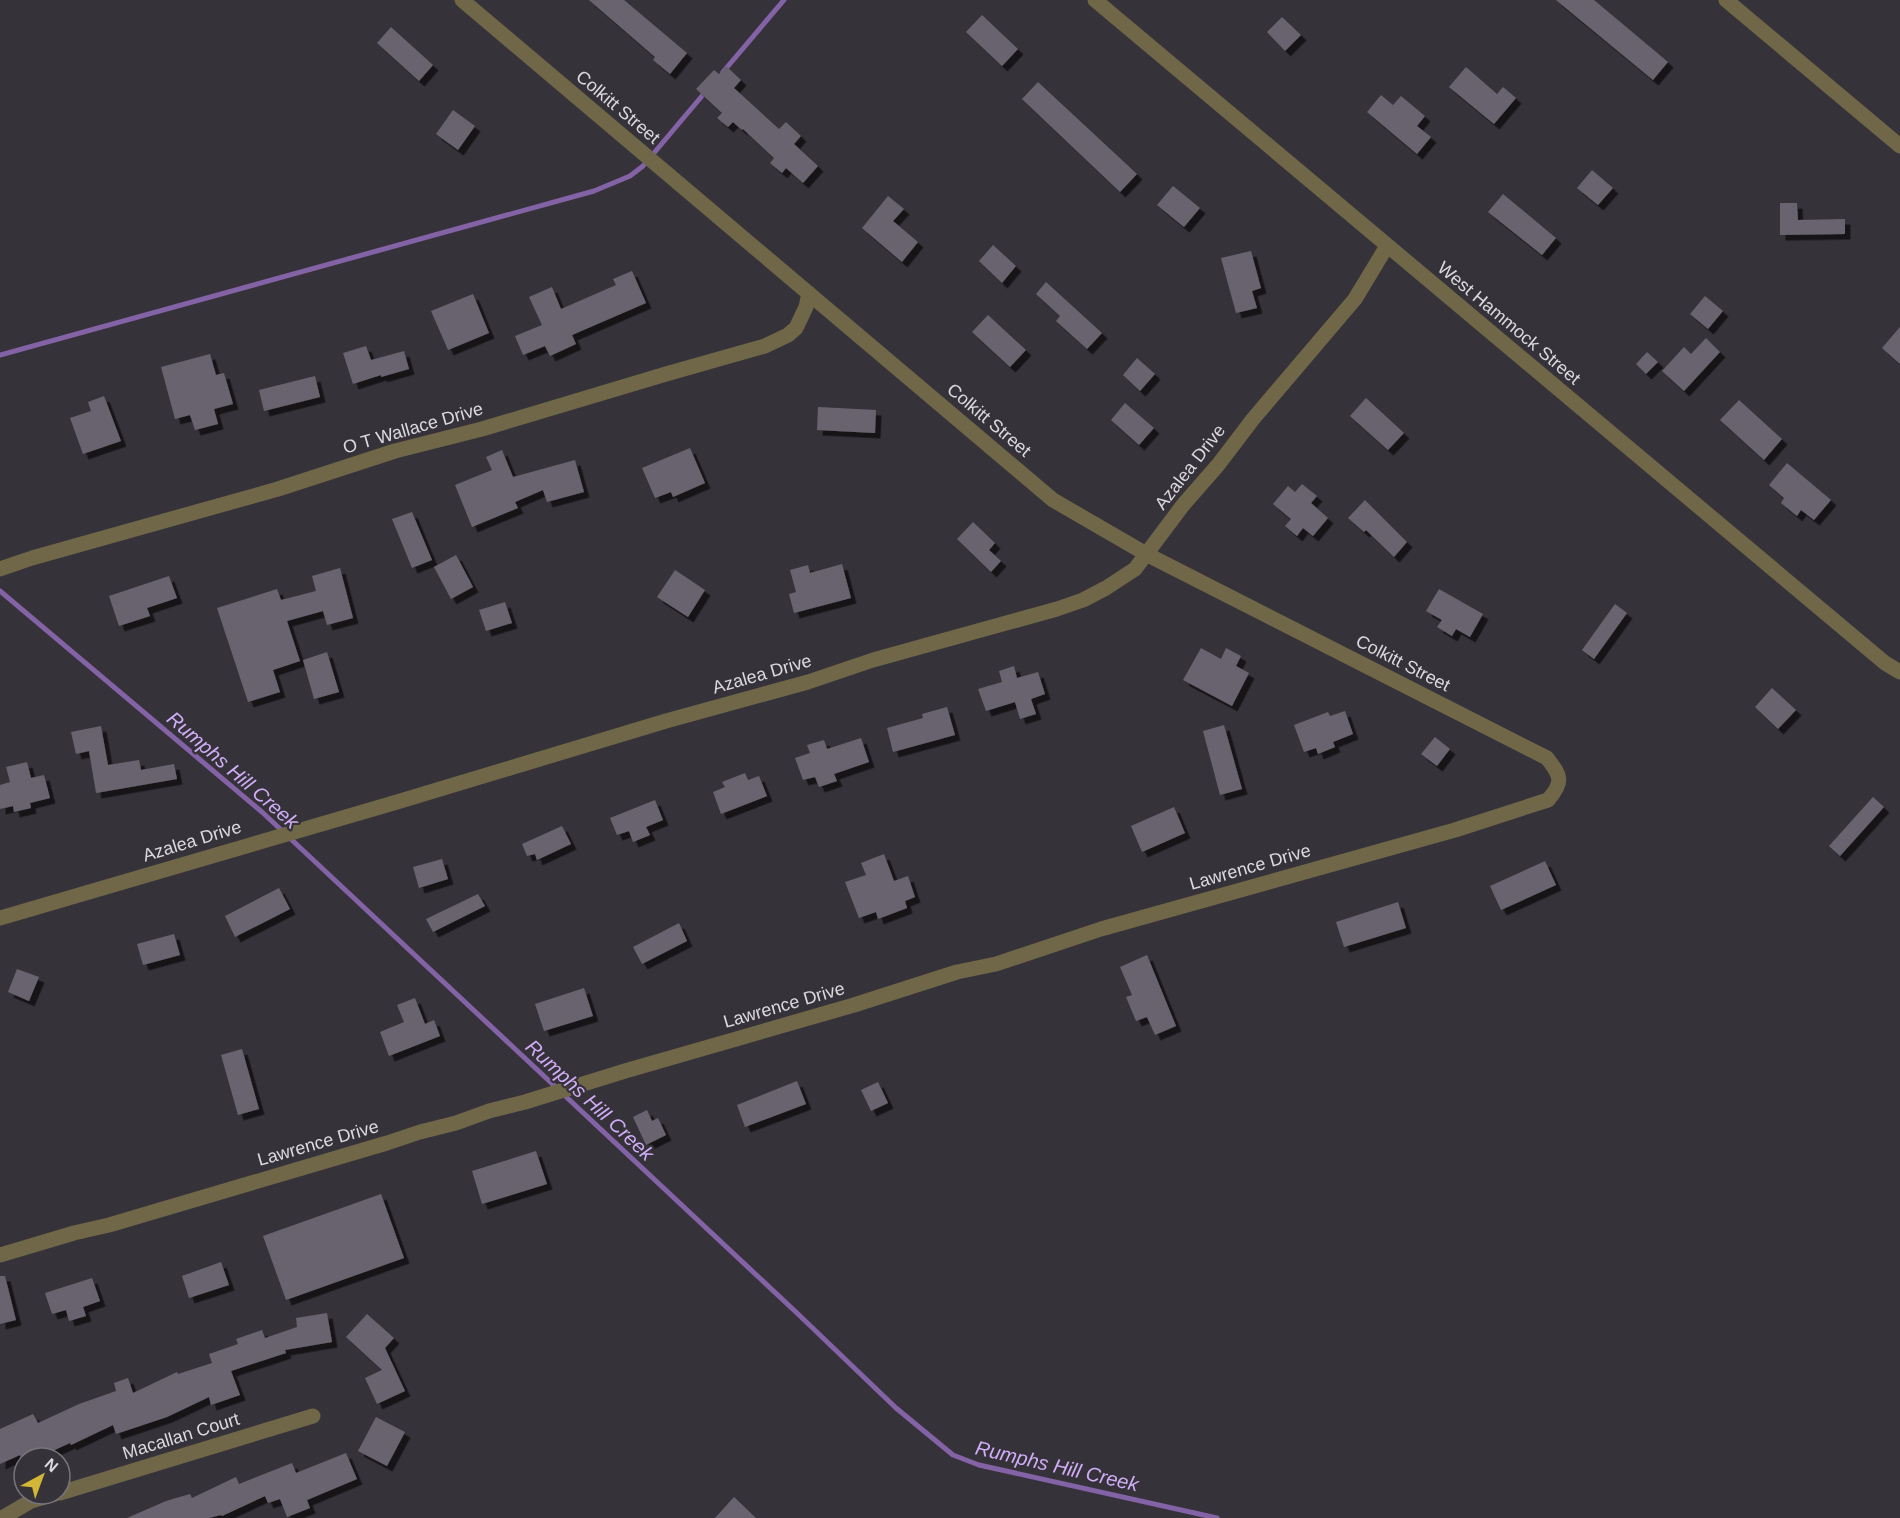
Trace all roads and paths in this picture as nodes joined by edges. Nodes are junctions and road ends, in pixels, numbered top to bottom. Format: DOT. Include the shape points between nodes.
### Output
graph roads {
  1 [pos="462,0"];
  2 [pos="1095,0"];
  3 [pos="1726,0"];
  4 [pos="1900,146"];
  5 [pos="1387,246"];
  6 [pos="809,293"];
  7 [pos="1148,555"];
  8 [pos="0,569"];
  9 [pos="1900,672"];
  10 [pos="1558,771"];
  11 [pos="0,918"];
  12 [pos="0,1255"];
  13 [pos="313,1416"];
  14 [pos="72,1488"];
  15 [pos="22,1506"];
  16 [pos="2,1518"];
  1 -- 6 [label="street, Colkitt Street"];
  2 -- 5 [label="street, West Hammock Street"];
  3 -- 4 [label="street"];
  5 -- 7 [label="street, Azalea Drive" via="1355,299 1253,419"];
  5 -- 9 [label="street, West Hammock Street"];
  6 -- 7 [label="street, Colkitt Street" via="1053,500"];
  6 -- 8 [label="street, O T Wallace Drive" via="796,328 765,346"];
  7 -- 10 [label="street, Colkitt Street" via="1547,758"];
  7 -- 11 [label="street, Azalea Drive" via="1106,588 1057,609 666,720"];
  10 -- 12 [label="street, Lawrence Drive" via="1559,781 1548,800 1455,830 1101,929 996,964 957,972"];
  13 -- 14 [label="street, Macallan Court"];
  15 -- 16 [label="street"];
}
